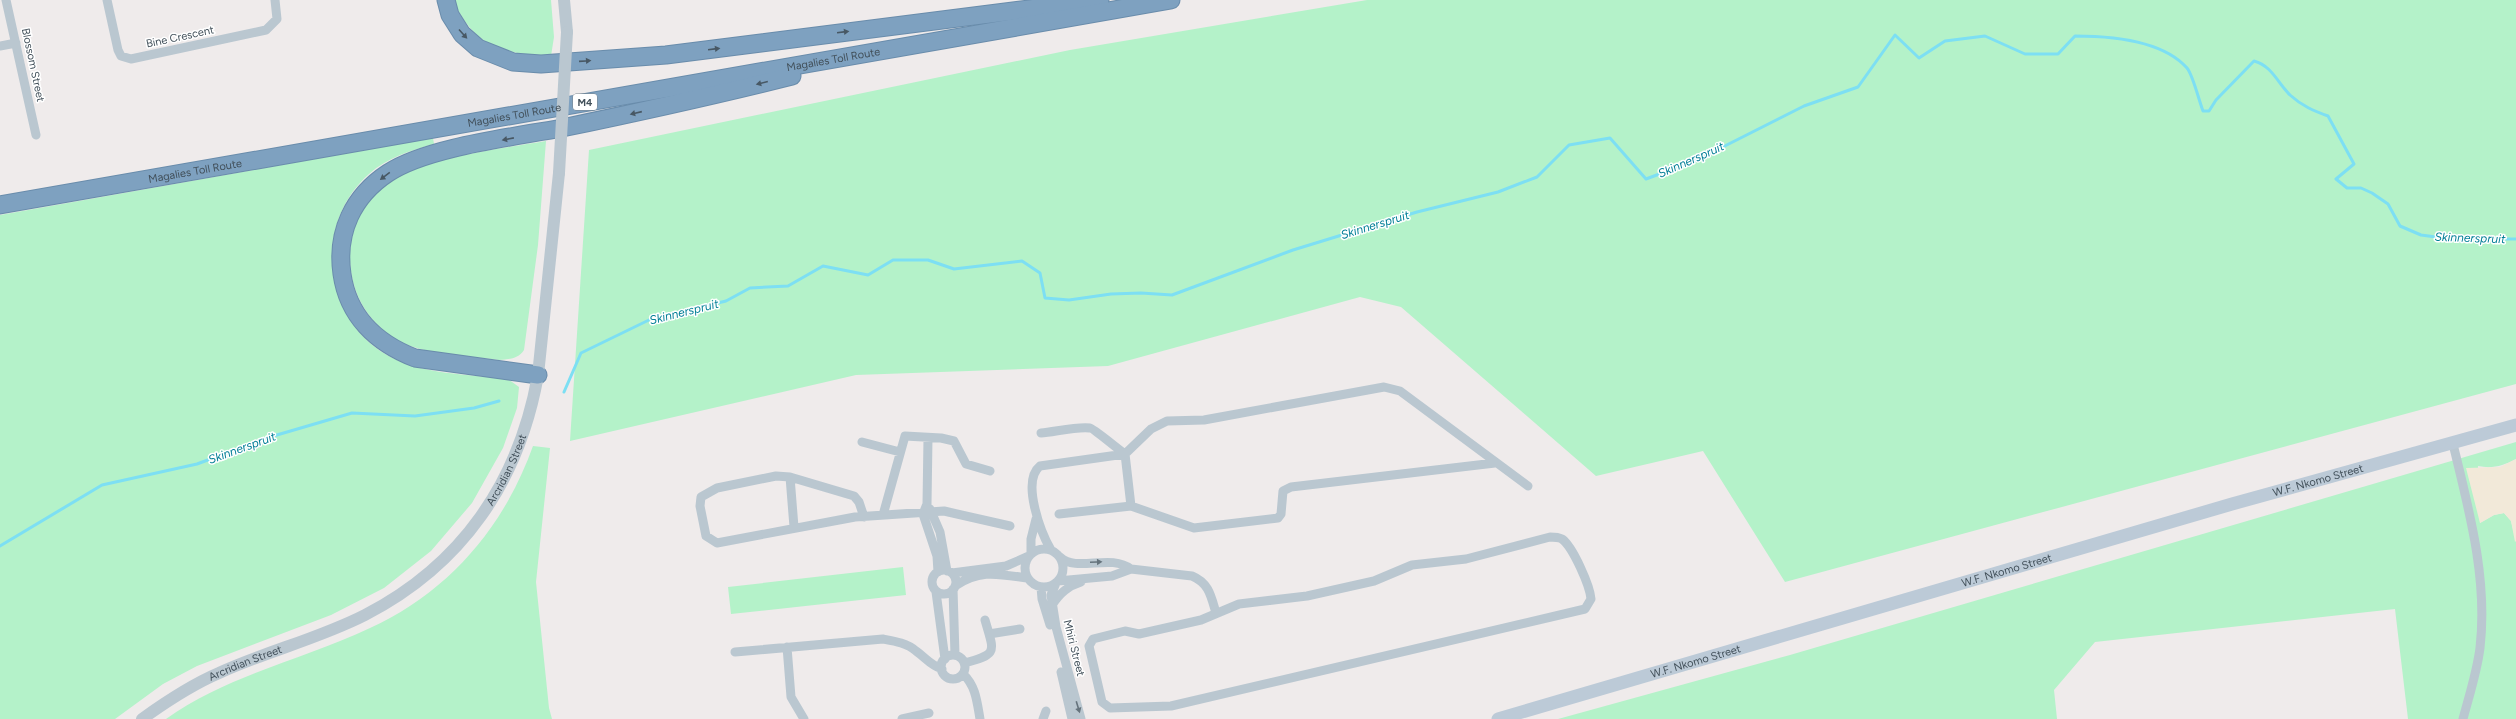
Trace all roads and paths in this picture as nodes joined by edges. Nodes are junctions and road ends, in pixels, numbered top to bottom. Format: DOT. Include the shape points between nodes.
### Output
graph roads {
  1 [pos="6,0"];
  2 [pos="107,0"];
  3 [pos="275,0"];
  4 [pos="446,0"];
  5 [pos="564,0"];
  6 [pos="572,0"];
  7 [pos="1100,0"];
  8 [pos="1114,0"];
  9 [pos="1164,1"];
  10 [pos="567,27"];
  11 [pos="16,43"];
  12 [pos="0,46"];
  13 [pos="36,135"];
  14 [pos="0,194"];
  15 [pos="0,205"];
  16 [pos="538,375"];
  17 [pos="2516,425"];
  18 [pos="1041,434"];
  19 [pos="928,438"];
  20 [pos="862,442"];
  21 [pos="2453,444"];
  22 [pos="900,452"];
  23 [pos="1125,454"];
  24 [pos="1495,463"];
  25 [pos="990,471"];
  26 [pos="790,477"];
  27 [pos="1528,486"];
  28 [pos="1131,506"];
  29 [pos="928,514"];
  30 [pos="1060,514"];
  31 [pos="883,515"];
  32 [pos="1036,516"];
  33 [pos="864,517"];
  34 [pos="1010,526"];
  35 [pos="794,527"];
  36 [pos="1051,550"];
  37 [pos="1030,555"];
  38 [pos="1060,557"];
  39 [pos="1131,569"];
  40 [pos="945,572"];
  41 [pos="1027,578"];
  42 [pos="1094,578"];
  43 [pos="1057,582"];
  44 [pos="1041,587"];
  45 [pos="954,588"];
  46 [pos="936,592"];
  47 [pos="1052,605"];
  48 [pos="1216,613"];
  49 [pos="985,620"];
  50 [pos="954,622"];
  51 [pos="940,623"];
  52 [pos="1020,629"];
  53 [pos="989,634"];
  54 [pos="787,647"];
  55 [pos="735,652"];
  56 [pos="956,655"];
  57 [pos="945,659"];
  58 [pos="964,663"];
  59 [pos="942,669"];
  60 [pos="963,674"];
  61 [pos="929,713"];
  62 [pos="142,719"];
  63 [pos="804,719"];
  64 [pos="902,719"];
  65 [pos="980,719"];
  66 [pos="1072,719"];
  67 [pos="1081,719"];
  68 [pos="1498,719"];
  69 [pos="2463,719"];
  1 -- 11 [label="street, Blossom Street"];
  2 -- 3 [label="street, Bine Crescent" via="118,50 121,56 131,59 266,30 277,19"];
  4 -- 7 [label="highway, one-way" via="450,15 462,34 478,48 513,62 541,64 666,55"];
  5 -- 10 [label="street, Arcridian Street"];
  6 -- 10 [label="street, Arcridian Street"];
  8 -- 14 [label="highway, Magalies Toll Route / M4"];
  9 -- 15 [label="highway, Magalies Toll Route / M4"];
  9 -- 16 [label="highway, one-way" via="884,56 624,116 434,154 389,173 370,187 355,204 345,224 341,243 343,283 349,303 362,322 377,338 397,351 415,358"];
  10 -- 16 [label="street, Arcridian Street, bridge" via="559,173"];
  11 -- 12 [label="street"];
  11 -- 13 [label="street, Blossom Street"];
  16 -- 62 [label="street, Arcridian Street" via="528,420 516,455 504,479 473,529 441,562 403,593 364,615 219,672 178,693"];
  17 -- 21 [label="main road, W.F. Nkomo Street"];
  18 -- 23 [label="street" via="1090,428"];
  19 -- 22 [label="street" via="906,436"];
  19 -- 25 [label="street" via="954,441 966,464"];
  19 -- 29 [label="street"];
  20 -- 22 [label="street"];
  21 -- 68 [label="main road, W.F. Nkomo Street" via="2232,504"];
  21 -- 69 [label="street" via="2471,521 2482,607 2480,648"];
  22 -- 31 [label="street"];
  23 -- 24 [label="street" via="1151,429 1167,422 1204,420 1384,387 1400,390"];
  23 -- 28 [label="street"];
  23 -- 32 [label="street" via="1040,466 1032,479"];
  24 -- 27 [label="street"];
  24 -- 28 [label="street" via="1291,487 1283,492 1281,514 1278,518 1194,528"];
  26 -- 33 [label="street" via="854,496"];
  26 -- 35 [label="street"];
  26 -- 35 [label="street" via="776,476 717,488 701,497 700,506 706,536 717,543"];
  28 -- 30 [label="street"];
  29 -- 31 [label="street"];
  29 -- 34 [label="street" via="944,511"];
  29 -- 40 [label="street"];
  31 -- 33 [label="street"];
  32 -- 36 [label="street" via="1043,537"];
  32 -- 37 [label="street"];
  33 -- 35 [label="street"];
  36 -- 37 [label="street" via="1041,549"];
  36 -- 38 [label="street"];
  37 -- 40 [label="street" via="1006,566"];
  37 -- 41 [label="street" via="1024,567"];
  38 -- 39 [label="street, one-way" via="1073,563 1115,561"];
  38 -- 43 [label="street" via="1063,567"];
  39 -- 42 [label="street" via="1112,576"];
  39 -- 48 [label="street" via="1177,573 1201,580 1208,587"];
  40 -- 45 [label="street" via="956,579"];
  40 -- 46 [label="street" via="932,582"];
  41 -- 44 [label="street"];
  41 -- 45 [label="street" via="993,573 975,575"];
  42 -- 43 [label="street"];
  42 -- 47 [label="street" via="1070,585"];
  43 -- 44 [label="street"];
  43 -- 47 [label="street, Mhiri Street" via="1051,593"];
  44 -- 66 [label="street, Mhiri Street"];
  45 -- 46 [label="street" via="943,594"];
  45 -- 50 [label="street"];
  46 -- 51 [label="street"];
  47 -- 67 [label="street, Mhiri Street, one-way"];
  48 -- 48 [label="street" via="1239,604 1307,596 1361,585 1412,564 1466,559 1557,537 1568,544 1589,586 1591,599 1589,606 1577,612 1389,653 1171,706 1110,708 1103,705 1089,646 1093,639 1125,631 1139,634 1202,620"];
  49 -- 53 [label="street"];
  50 -- 51 [label="street"];
  50 -- 56 [label="street"];
  51 -- 57 [label="street"];
  52 -- 53 [label="street"];
  53 -- 58 [label="street" via="992,645 990,653 986,657"];
  54 -- 55 [label="street"];
  54 -- 59 [label="street" via="883,639 907,645 916,650 929,664"];
  54 -- 63 [label="street" via="792,697"];
  56 -- 57 [label="street"];
  56 -- 58 [label="street"];
  57 -- 59 [label="street"];
  58 -- 60 [label="street"];
  59 -- 60 [label="street" via="952,678"];
  60 -- 65 [label="street" via="970,681 974,691"];
  61 -- 64 [label="street"];
}
